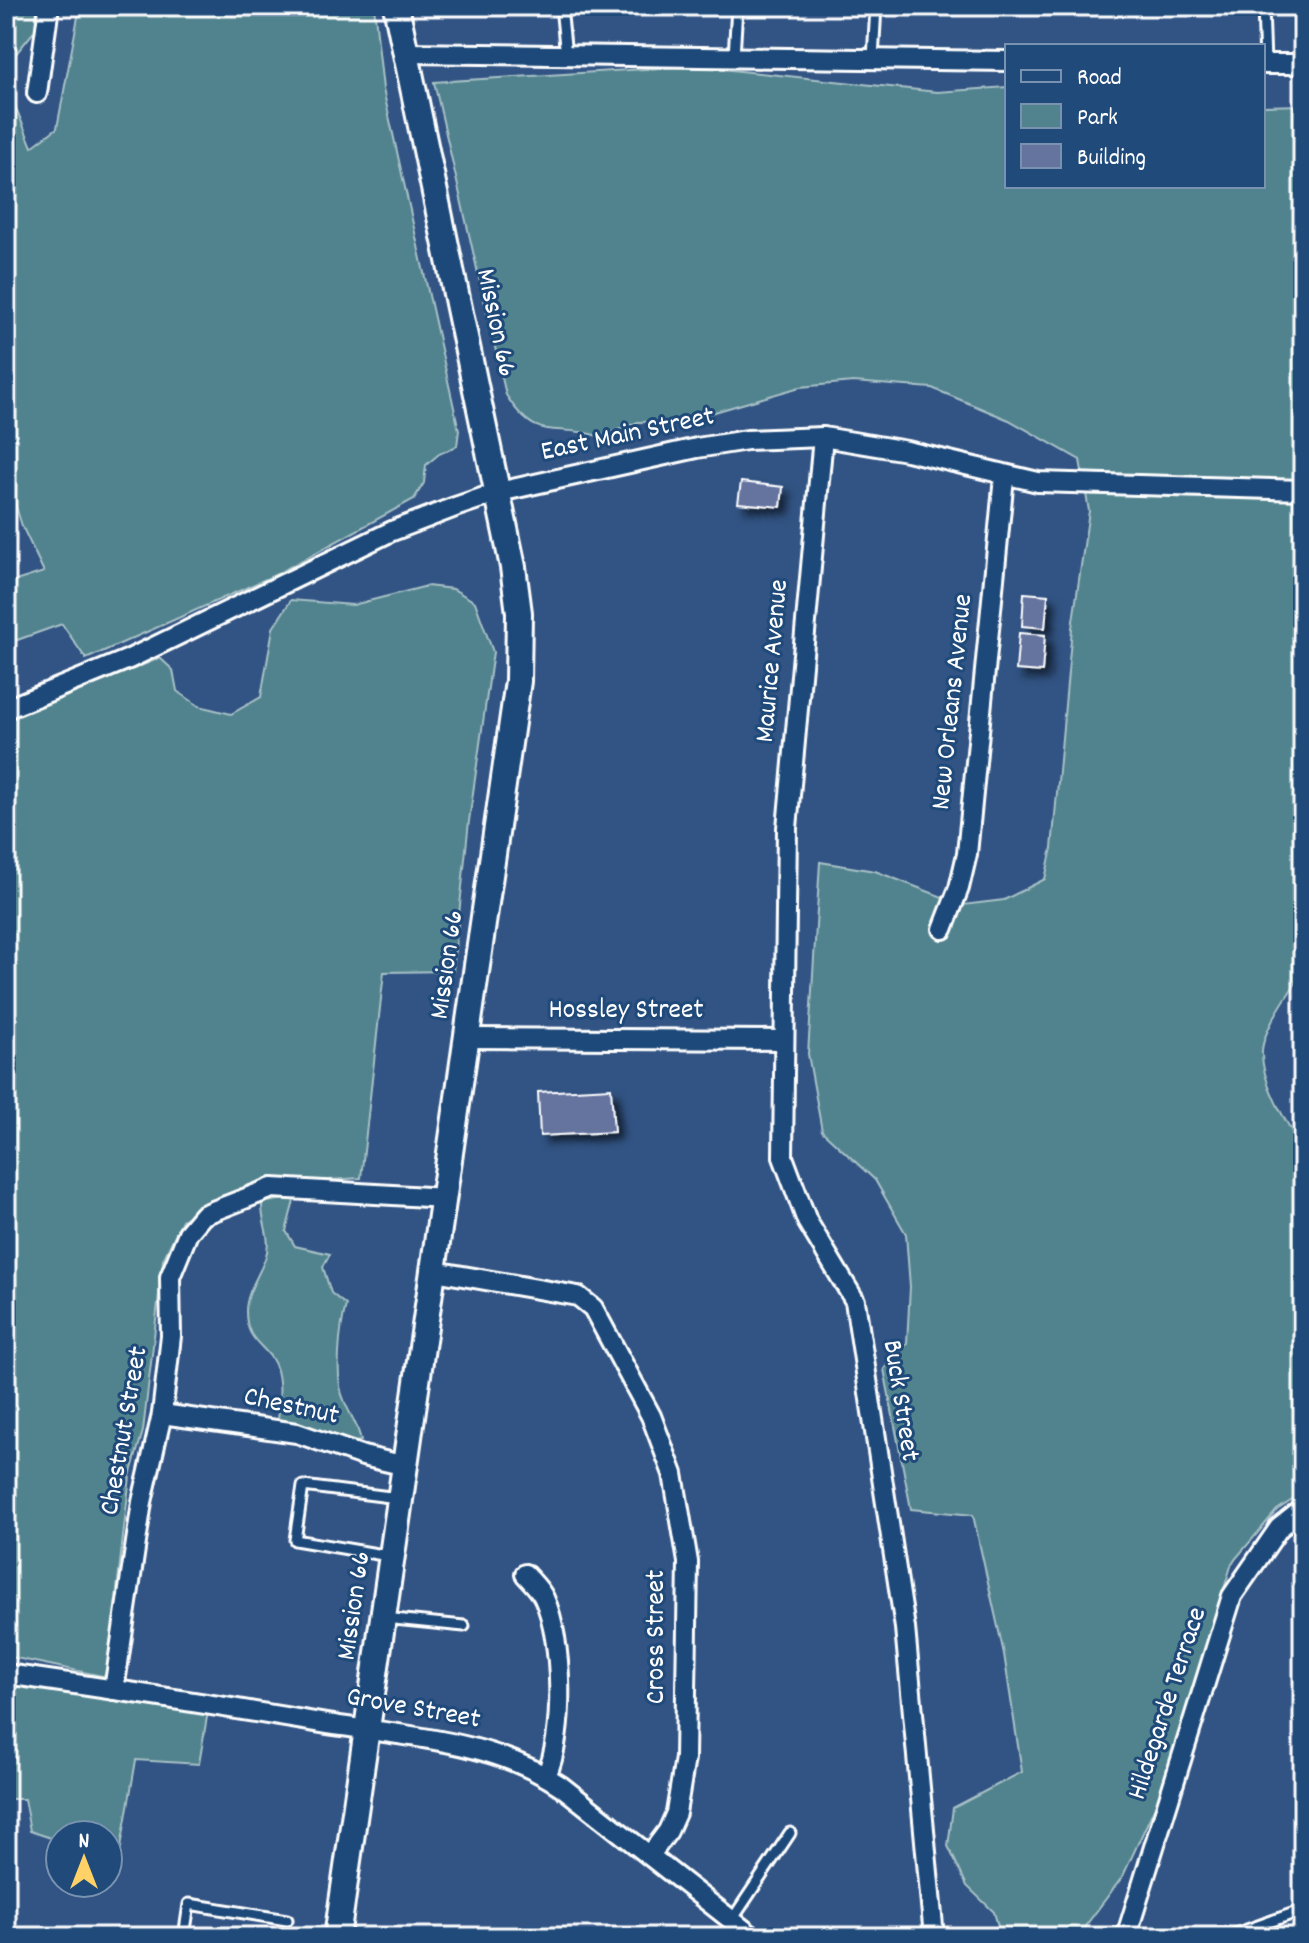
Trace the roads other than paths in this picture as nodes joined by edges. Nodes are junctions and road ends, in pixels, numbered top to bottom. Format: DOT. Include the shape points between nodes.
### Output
graph roads {
  1 [pos="49,6"];
  2 [pos="396,6"];
  3 [pos="561,6"];
  4 [pos="737,6"];
  5 [pos="876,6"];
  6 [pos="1263,6"];
  7 [pos="1264,44"];
  8 [pos="406,53"];
  9 [pos="566,56"];
  10 [pos="734,57"];
  11 [pos="873,59"];
  12 [pos="1005,61"];
  13 [pos="1265,64"];
  14 [pos="1303,64"];
  15 [pos="37,93"];
  16 [pos="823,437"];
  17 [pos="1004,477"];
  18 [pos="1303,490"];
  19 [pos="499,492"];
  20 [pos="6,709"];
  21 [pos="786,889"];
  22 [pos="943,929"];
  23 [pos="468,1038"];
  24 [pos="784,1040"];
  25 [pos="445,1198"];
  26 [pos="434,1271"];
  27 [pos="162,1414"];
  28 [pos="406,1466"];
  29 [pos="401,1498"];
  30 [pos="1303,1509"];
  31 [pos="393,1556"];
  32 [pos="525,1574"];
  33 [pos="384,1618"];
  34 [pos="464,1626"];
  35 [pos="6,1674"];
  36 [pos="114,1690"];
  37 [pos="368,1730"];
  38 [pos="546,1776"];
  39 [pos="790,1833"];
  40 [pos="650,1855"];
  41 [pos="1297,1912"];
  42 [pos="287,1920"];
  43 [pos="732,1920"];
  44 [pos="184,1937"];
  45 [pos="337,1937"];
  46 [pos="753,1937"];
  47 [pos="934,1937"];
  48 [pos="1126,1937"];
  49 [pos="1227,1937"];
  1 -- 15 [label="street"];
  2 -- 8 [label="street, Mission 66"];
  3 -- 9 [label="lane"];
  4 -- 10 [label="lane"];
  5 -- 11 [label="lane"];
  6 -- 7 [label="lane"];
  8 -- 9 [label="street"];
  8 -- 19 [label="street, Mission 66"];
  9 -- 10 [label="street"];
  10 -- 11 [label="street"];
  11 -- 12 [label="street"];
  13 -- 14 [label="street"];
  16 -- 17 [label="street, East Main Street" via="907,451"];
  16 -- 19 [label="street, East Main Street" via="697,448"];
  16 -- 21 [label="street, Maurice Avenue"];
  17 -- 18 [label="street, East Main Street"];
  17 -- 22 [label="street, New Orleans Avenue" via="967,854"];
  19 -- 20 [label="street, East Main Street" via="392,531 129,659"];
  19 -- 23 [label="street, Mission 66" via="519,613 518,681"];
  21 -- 24 [label="street, Buck Street"];
  23 -- 24 [label="street, Hossley Street"];
  23 -- 25 [label="street, Mission 66"];
  24 -- 47 [label="street, Buck Street" via="783,1157 807,1221 855,1301 905,1628"];
  25 -- 26 [label="street, Mission 66"];
  25 -- 27 [label="street, Chestnut Street" via="272,1188 203,1215 188,1233 170,1277 171,1336"];
  26 -- 28 [label="street, Mission 66"];
  26 -- 40 [label="street, Cross Street" via="578,1296 593,1308 651,1416 673,1474 688,1562 685,1758 676,1813"];
  27 -- 28 [label="street, Chestnut" via="297,1433"];
  27 -- 36 [label="street, Chestnut Street" via="142,1502"];
  28 -- 29 [label="street, Mission 66"];
  29 -- 31 [label="street, Mission 66"];
  29 -- 31 [label="lane" via="303,1486 295,1540"];
  30 -- 48 [label="street, Hildegarde Terrace" via="1279,1528 1232,1596"];
  31 -- 33 [label="street, Mission 66" via="384,1588"];
  32 -- 38 [label="street" via="544,1596 553,1623 557,1744"];
  33 -- 34 [label="lane"];
  33 -- 37 [label="street, Mission 66" via="368,1671"];
  35 -- 36 [label="street, Grove Street"];
  36 -- 37 [label="street, Grove Street"];
  37 -- 38 [label="street, Grove Street" via="468,1747"];
  37 -- 45 [label="street, Mission 66"];
  38 -- 40 [label="street, Grove Street"];
  39 -- 43 [label="lane"];
  40 -- 43 [label="street, Grove Street"];
  41 -- 49 [label="lane"];
  42 -- 44 [label="lane" via="189,1904"];
  43 -- 46 [label="street, Grove Street"];
}
